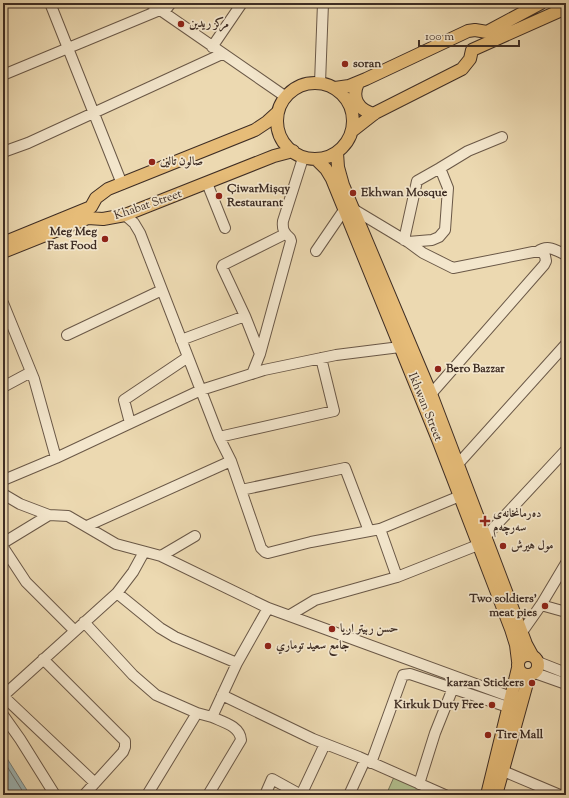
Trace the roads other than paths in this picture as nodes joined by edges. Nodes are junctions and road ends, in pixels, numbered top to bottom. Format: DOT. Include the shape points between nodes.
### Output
graph roads {
  1 [pos="50,3"];
  2 [pos="150,3"];
  3 [pos="171,3"];
  4 [pos="242,3"];
  5 [pos="333,3"];
  6 [pos="542,3"];
  7 [pos="323,6"];
  8 [pos="566,8"];
  9 [pos="162,11"];
  10 [pos="212,47"];
  11 [pos="67,49"];
  12 [pos="222,54"];
  13 [pos="3,75"];
  14 [pos="320,83"];
  15 [pos="358,83"];
  16 [pos="335,88"];
  17 [pos="286,97"];
  18 [pos="278,112"];
  19 [pos="94,114"];
  20 [pos="374,114"];
  21 [pos="259,128"];
  22 [pos="352,131"];
  23 [pos="502,137"];
  24 [pos="3,152"];
  25 [pos="337,153"];
  26 [pos="298,154"];
  27 [pos="269,157"];
  28 [pos="316,160"];
  29 [pos="440,168"];
  30 [pos="333,170"];
  31 [pos="207,183"];
  32 [pos="122,184"];
  33 [pos="349,209"];
  34 [pos="90,212"];
  35 [pos="125,215"];
  36 [pos="225,228"];
  37 [pos="285,234"];
  38 [pos="406,241"];
  39 [pos="3,243"];
  40 [pos="316,251"];
  41 [pos="3,252"];
  42 [pos="537,252"];
  43 [pos="566,255"];
  44 [pos="162,290"];
  45 [pos="3,303"];
  46 [pos="245,316"];
  47 [pos="7,326"];
  48 [pos="67,334"];
  49 [pos="181,340"];
  50 [pos="566,344"];
  51 [pos="400,347"];
  52 [pos="260,354"];
  53 [pos="188,358"];
  54 [pos="321,358"];
  55 [pos="31,372"];
  56 [pos="252,374"];
  57 [pos="3,387"];
  58 [pos="201,390"];
  59 [pos="431,394"];
  60 [pos="130,422"];
  61 [pos="219,437"];
  62 [pos="444,440"];
  63 [pos="566,450"];
  64 [pos="56,458"];
  65 [pos="231,461"];
  66 [pos="458,464"];
  67 [pos="4,479"];
  68 [pos="241,490"];
  69 [pos="3,494"];
  70 [pos="460,496"];
  71 [pos="49,515"];
  72 [pos="87,526"];
  73 [pos="380,529"];
  74 [pos="369,531"];
  75 [pos="195,536"];
  76 [pos="482,541"];
  77 [pos="3,543"];
  78 [pos="3,547"];
  79 [pos="144,552"];
  80 [pos="162,556"];
  81 [pos="566,563"];
  82 [pos="397,577"];
  83 [pos="117,593"];
  84 [pos="541,605"];
  85 [pos="268,608"];
  86 [pos="566,612"];
  87 [pos="290,615"];
  88 [pos="84,622"];
  89 [pos="74,631"];
  90 [pos="522,632"];
  91 [pos="43,659"];
  92 [pos="237,663"];
  93 [pos="518,664"];
  94 [pos="533,666"];
  95 [pos="562,671"];
  96 [pos="556,680"];
  97 [pos="566,684"];
  98 [pos="453,688"];
  99 [pos="222,695"];
  100 [pos="3,696"];
  101 [pos="510,702"];
  102 [pos="197,713"];
  103 [pos="3,715"];
  104 [pos="212,717"];
  105 [pos="325,744"];
  106 [pos="368,762"];
  107 [pos="503,771"];
  108 [pos="95,783"];
  109 [pos="419,784"];
  110 [pos="55,795"];
  111 [pos="84,795"];
  112 [pos="147,795"];
  113 [pos="208,795"];
  114 [pos="265,795"];
  115 [pos="301,795"];
  116 [pos="349,795"];
  117 [pos="445,795"];
  118 [pos="487,795"];
  119 [pos="496,795"];
  120 [pos="560,795"];
  1 -- 11 [label="street"];
  2 -- 9 [label="street"];
  3 -- 9 [label="street"];
  4 -- 10 [label="street"];
  5 -- 7 [label="street"];
  6 -- 15 [label="main road" via="486,32 468,31"];
  7 -- 14 [label="street"];
  8 -- 20 [label="main road" via="472,50 470,59 462,69"];
  9 -- 10 [label="street"];
  9 -- 11 [label="street"];
  10 -- 12 [label="street"];
  11 -- 13 [label="street"];
  11 -- 19 [label="street"];
  12 -- 17 [label="street"];
  12 -- 19 [label="street"];
  14 -- 16 [label="main road"];
  14 -- 17 [label="main road" via="304,84"];
  15 -- 16 [label="main road"];
  15 -- 20 [label="main road" via="355,89 357,103 367,112"];
  16 -- 22 [label="main road" via="346,98 352,112"];
  17 -- 18 [label="main road"];
  18 -- 21 [label="main road, Khabat Street"];
  18 -- 26 [label="main road" via="279,132 285,144"];
  19 -- 24 [label="street"];
  19 -- 32 [label="street"];
  20 -- 22 [label="main road"];
  21 -- 27 [label="main road" via="268,130 275,140 274,152"];
  21 -- 32 [label="main road, Khabat Street"];
  22 -- 25 [label="main road"];
  23 -- 29 [label="street"];
  25 -- 28 [label="main road"];
  25 -- 30 [label="main road, Ikhwan Street"];
  26 -- 27 [label="main road, Khabat Street"];
  26 -- 28 [label="main road"];
  26 -- 37 [label="street" via="282,227"];
  27 -- 31 [label="main road, Khabat Street"];
  28 -- 30 [label="main road, Ikhwan Street"];
  29 -- 38 [label="street" via="417,181"];
  29 -- 38 [label="street" via="448,188 445,230 432,240"];
  30 -- 33 [label="main road, Ikhwan Street"];
  31 -- 35 [label="main road, Khabat Street"];
  31 -- 36 [label="street"];
  32 -- 34 [label="main road, Khabat Street" via="99,195 93,201"];
  33 -- 38 [label="street"];
  33 -- 40 [label="street"];
  33 -- 51 [label="main road, Ikhwan Street"];
  33 -- 59 [label="main road, Ikhwan Street"];
  34 -- 35 [label="main road, Khabat Street" via="103,218"];
  34 -- 39 [label="main road, Khabat Street"];
  34 -- 41 [label="main road, Khabat Street"];
  35 -- 44 [label="street" via="138,227"];
  37 -- 46 [label="street" via="223,264 222,267"];
  37 -- 52 [label="street" via="291,241"];
  38 -- 42 [label="street" via="452,268"];
  42 -- 43 [label="street" via="547,248"];
  42 -- 59 [label="street" via="542,252 545,256 544,265"];
  44 -- 48 [label="street"];
  44 -- 49 [label="street"];
  45 -- 47 [label="street"];
  46 -- 49 [label="street"];
  46 -- 52 [label="street"];
  47 -- 55 [label="street"];
  49 -- 53 [label="street"];
  50 -- 66 [label="street"];
  51 -- 54 [label="street"];
  51 -- 62 [label="main road, Ikhwan Street"];
  52 -- 56 [label="street"];
  53 -- 58 [label="street"];
  53 -- 60 [label="street" via="124,400"];
  54 -- 56 [label="street"];
  54 -- 61 [label="street" via="334,411"];
  55 -- 57 [label="street"];
  55 -- 64 [label="street"];
  56 -- 58 [label="street"];
  58 -- 60 [label="street"];
  58 -- 61 [label="street"];
  59 -- 62 [label="main road, Ikhwan Street"];
  60 -- 64 [label="street"];
  61 -- 65 [label="street"];
  62 -- 66 [label="main road, Ikhwan Street"];
  62 -- 70 [label="main road, Ikhwan Street"];
  63 -- 76 [label="street"];
  64 -- 67 [label="street"];
  65 -- 68 [label="street"];
  65 -- 72 [label="street"];
  66 -- 76 [label="main road, Ikhwan Street"];
  68 -- 74 [label="street" via="261,548 268,553"];
  68 -- 74 [label="street" via="345,468"];
  69 -- 71 [label="street" via="20,504"];
  70 -- 73 [label="street"];
  70 -- 76 [label="main road, Ikhwan Street"];
  71 -- 72 [label="street" via="68,516"];
  71 -- 77 [label="street"];
  72 -- 79 [label="street" via="116,544"];
  73 -- 74 [label="street"];
  73 -- 82 [label="street"];
  75 -- 80 [label="street"];
  76 -- 82 [label="street"];
  76 -- 90 [label="main road, Ikhwan Street"];
  76 -- 93 [label="main road, Ikhwan Street" via="514,637"];
  78 -- 89 [label="street" via="26,582"];
  79 -- 80 [label="street"];
  79 -- 83 [label="street"];
  80 -- 85 [label="street"];
  81 -- 84 [label="street"];
  82 -- 87 [label="street" via="314,600"];
  83 -- 88 [label="street"];
  83 -- 92 [label="street" via="175,638"];
  84 -- 86 [label="street"];
  84 -- 90 [label="street"];
  85 -- 87 [label="street"];
  85 -- 92 [label="street"];
  87 -- 101 [label="street"];
  88 -- 89 [label="street"];
  88 -- 102 [label="street" via="133,675 156,695"];
  89 -- 91 [label="street"];
  90 -- 94 [label="main road, Ikhwan Street"];
  91 -- 100 [label="street"];
  91 -- 108 [label="street" via="124,741 126,747 123,752"];
  92 -- 99 [label="street"];
  93 -- 94 [label="main road" via="521,673"];
  93 -- 94 [label="main road" via="525,655"];
  93 -- 101 [label="main road"];
  94 -- 95 [label="street"];
  94 -- 96 [label="street"];
  94 -- 107 [label="main road"];
  95 -- 96 [label="street"];
  96 -- 97 [label="street"];
  98 -- 101 [label="street"];
  98 -- 106 [label="street" via="410,674 403,675"];
  98 -- 109 [label="street"];
  99 -- 104 [label="street"];
  99 -- 105 [label="street"];
  100 -- 108 [label="street"];
  101 -- 118 [label="main road"];
  102 -- 104 [label="street"];
  102 -- 112 [label="street"];
  103 -- 110 [label="street"];
  104 -- 113 [label="street" via="237,730 241,734 241,740"];
  105 -- 106 [label="street"];
  105 -- 115 [label="street"];
  106 -- 109 [label="street"];
  106 -- 116 [label="street"];
  107 -- 119 [label="main road"];
  107 -- 120 [label="street"];
  108 -- 111 [label="street"];
  109 -- 117 [label="street"];
  114 -- 115 [label="street" via="272,779"];
}
